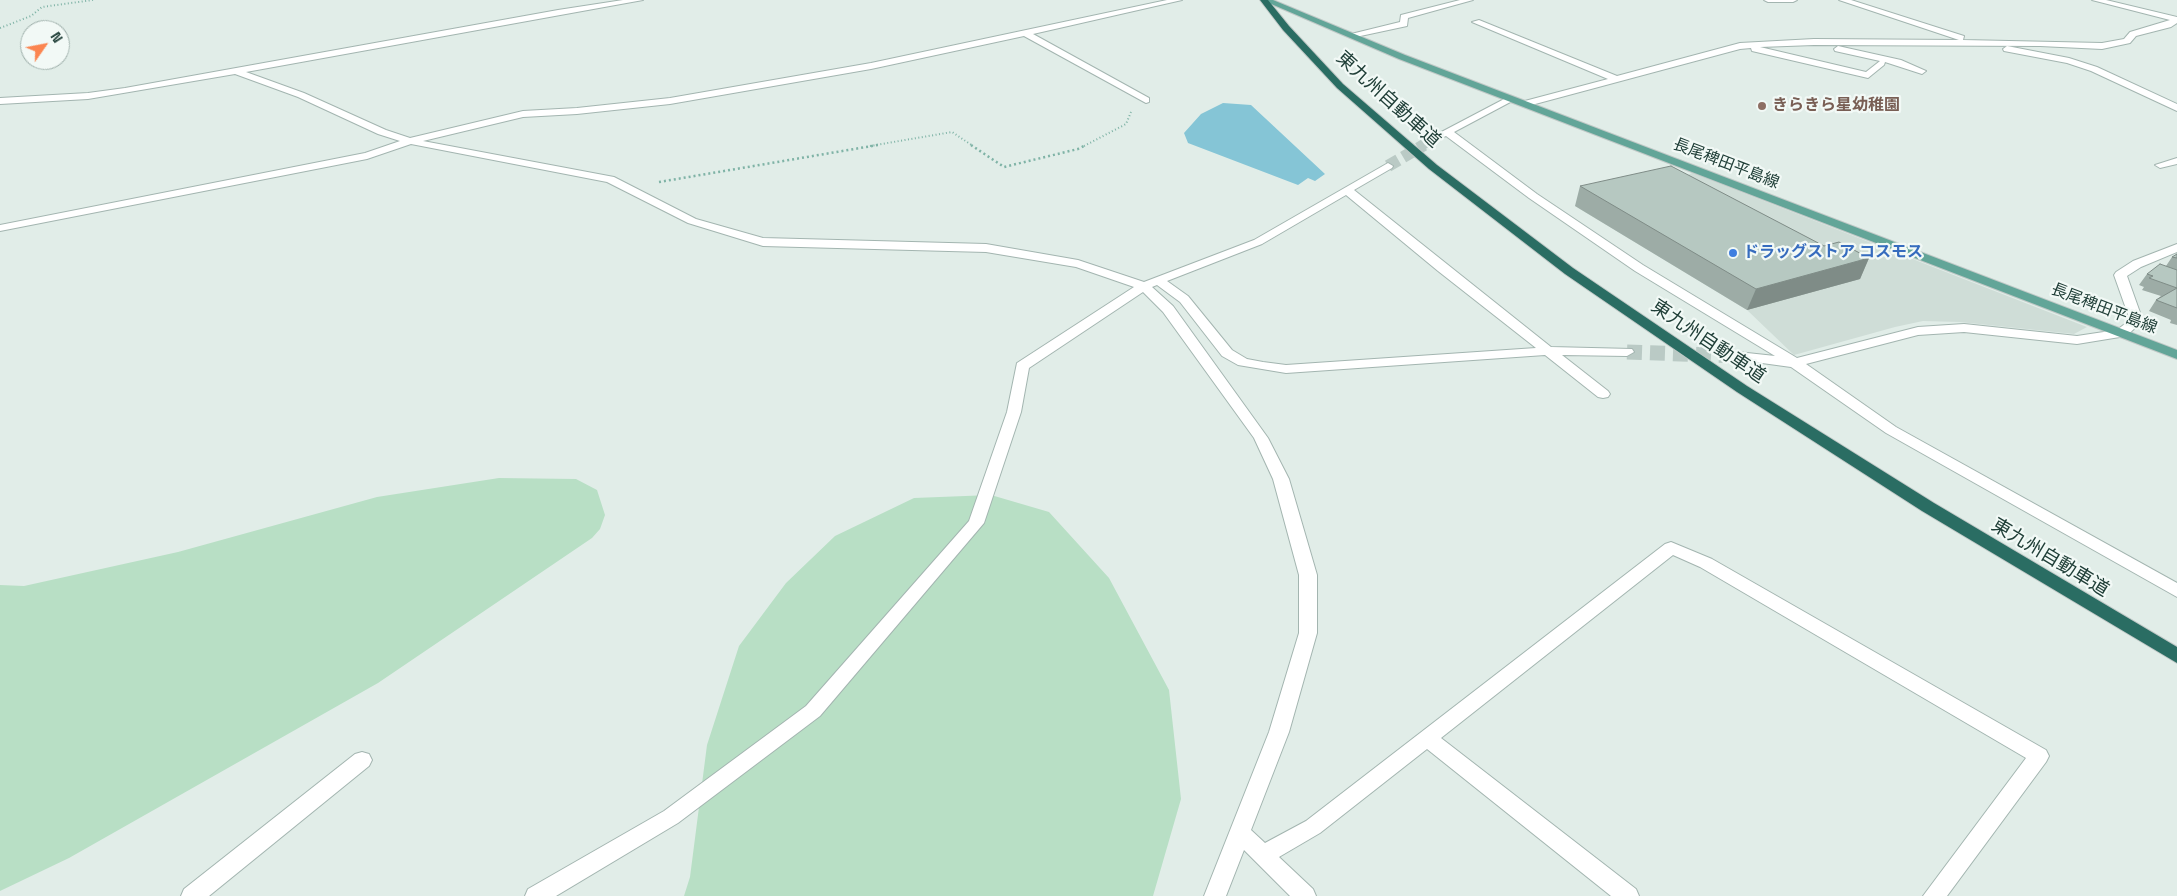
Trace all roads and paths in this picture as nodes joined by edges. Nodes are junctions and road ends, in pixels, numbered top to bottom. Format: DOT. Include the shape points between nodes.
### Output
graph roads {
  1 [pos="93,0"];
  2 [pos="562,0"];
  3 [pos="639,0"];
  4 [pos="1178,0"];
  5 [pos="1265,0"];
  6 [pos="1469,0"];
  7 [pos="1768,0"];
  8 [pos="1793,0"];
  9 [pos="1843,0"];
  10 [pos="2096,0"];
  11 [pos="558,12"];
  12 [pos="2177,19"];
  13 [pos="1476,22"];
  14 [pos="0,28"];
  15 [pos="1024,33"];
  16 [pos="1351,35"];
  17 [pos="1809,42"];
  18 [pos="1792,43"];
  19 [pos="1978,43"];
  20 [pos="1740,46"];
  21 [pos="1881,62"];
  22 [pos="1895,66"];
  23 [pos="234,70"];
  24 [pos="1922,71"];
  25 [pos="1616,79"];
  26 [pos="1511,99"];
  27 [pos="1146,100"];
  28 [pos="0,101"];
  29 [pos="1524,104"];
  30 [pos="2177,108"];
  31 [pos="409,141"];
  32 [pos="2177,161"];
  33 [pos="2160,165"];
  34 [pos="1388,166"];
  35 [pos="627,187"];
  36 [pos="1348,191"];
  37 [pos="0,228"];
  38 [pos="2177,248"];
  39 [pos="2137,264"];
  40 [pos="2153,270"];
  41 [pos="1150,283"];
  42 [pos="2121,333"];
  43 [pos="1549,351"];
  44 [pos="1627,352"];
  45 [pos="2177,355"];
  46 [pos="1738,356"];
  47 [pos="1795,363"];
  48 [pos="1603,394"];
  49 [pos="2177,590"];
  50 [pos="2177,656"];
  51 [pos="1428,738"];
  52 [pos="362,760"];
  53 [pos="1241,834"];
  54 [pos="1263,855"];
  55 [pos="192,896"];
  56 [pos="536,896"];
  57 [pos="1215,896"];
  58 [pos="1305,896"];
  59 [pos="1628,896"];
  60 [pos="1934,896"];
  1 -- 14 [label="path" via="42,7 30,16"];
  2 -- 11 [label="street"];
  3 -- 11 [label="street"];
  4 -- 15 [label="street"];
  5 -- 16 [label="main road, 長尾稗田平島線"];
  5 -- 50 [label="highway, 東九州自動車道" via="1286,28 1340,86 1433,167 1569,271 1928,508"];
  6 -- 16 [label="street" via="1404,17 1404,24"];
  7 -- 8 [label="street"];
  9 -- 19 [label="street"];
  10 -- 12 [label="street"];
  11 -- 23 [label="street"];
  12 -- 19 [label="street" via="2168,25 2133,34 2127,41 2102,46"];
  13 -- 25 [label="street"];
  15 -- 27 [label="street"];
  15 -- 31 [label="street" via="871,66 670,101 523,114"];
  16 -- 26 [label="main road, 長尾稗田平島線"];
  17 -- 18 [label="street"];
  17 -- 19 [label="street"];
  17 -- 24 [label="street" via="1898,62"];
  18 -- 20 [label="street"];
  18 -- 21 [label="street"];
  19 -- 30 [label="street" via="2080,64"];
  20 -- 21 [label="street" via="1868,75"];
  20 -- 25 [label="street"];
  21 -- 22 [label="street"];
  23 -- 28 [label="street" via="88,96"];
  23 -- 31 [label="street"];
  25 -- 29 [label="street"];
  26 -- 29 [label="main road, 長尾稗田平島線"];
  26 -- 47 [label="street" via="1441,135 1638,268"];
  27 -- 35 [label="path" via="1133,107 1126,124 1078,149 1004,167 952,132"];
  29 -- 42 [label="main road, 長尾稗田平島線"];
  31 -- 35 [label="street" via="610,178"];
  31 -- 37 [label="street" via="367,156"];
  32 -- 33 [label="street"];
  34 -- 36 [label="street"];
  35 -- 41 [label="street" via="692,221 763,242 986,248 1078,264"];
  36 -- 41 [label="street" via="1258,242"];
  36 -- 43 [label="street"];
  38 -- 39 [label="street"];
  39 -- 40 [label="street"];
  39 -- 42 [label="street" via="2120,274 2137,321"];
  41 -- 43 [label="street" via="1184,299 1227,353 1243,362 1263,366 1286,369"];
  41 -- 53 [label="street" via="1261,438 1281,479 1308,575 1308,633 1279,732"];
  41 -- 56 [label="street" via="1022,366 1014,412 976,523 813,711 671,817"];
  42 -- 45 [label="main road, 長尾稗田平島線"];
  42 -- 47 [label="street" via="2077,340 1964,328 1918,331"];
  43 -- 44 [label="street"];
  43 -- 48 [label="street"];
  46 -- 47 [label="street"];
  47 -- 49 [label="street" via="1891,430"];
  51 -- 54 [label="street" via="1313,826"];
  51 -- 59 [label="street"];
  51 -- 60 [label="street" via="1671,548 1706,563 2039,756"];
  52 -- 55 [label="street"];
  53 -- 54 [label="street"];
  53 -- 57 [label="street"];
  54 -- 58 [label="street"];
}
